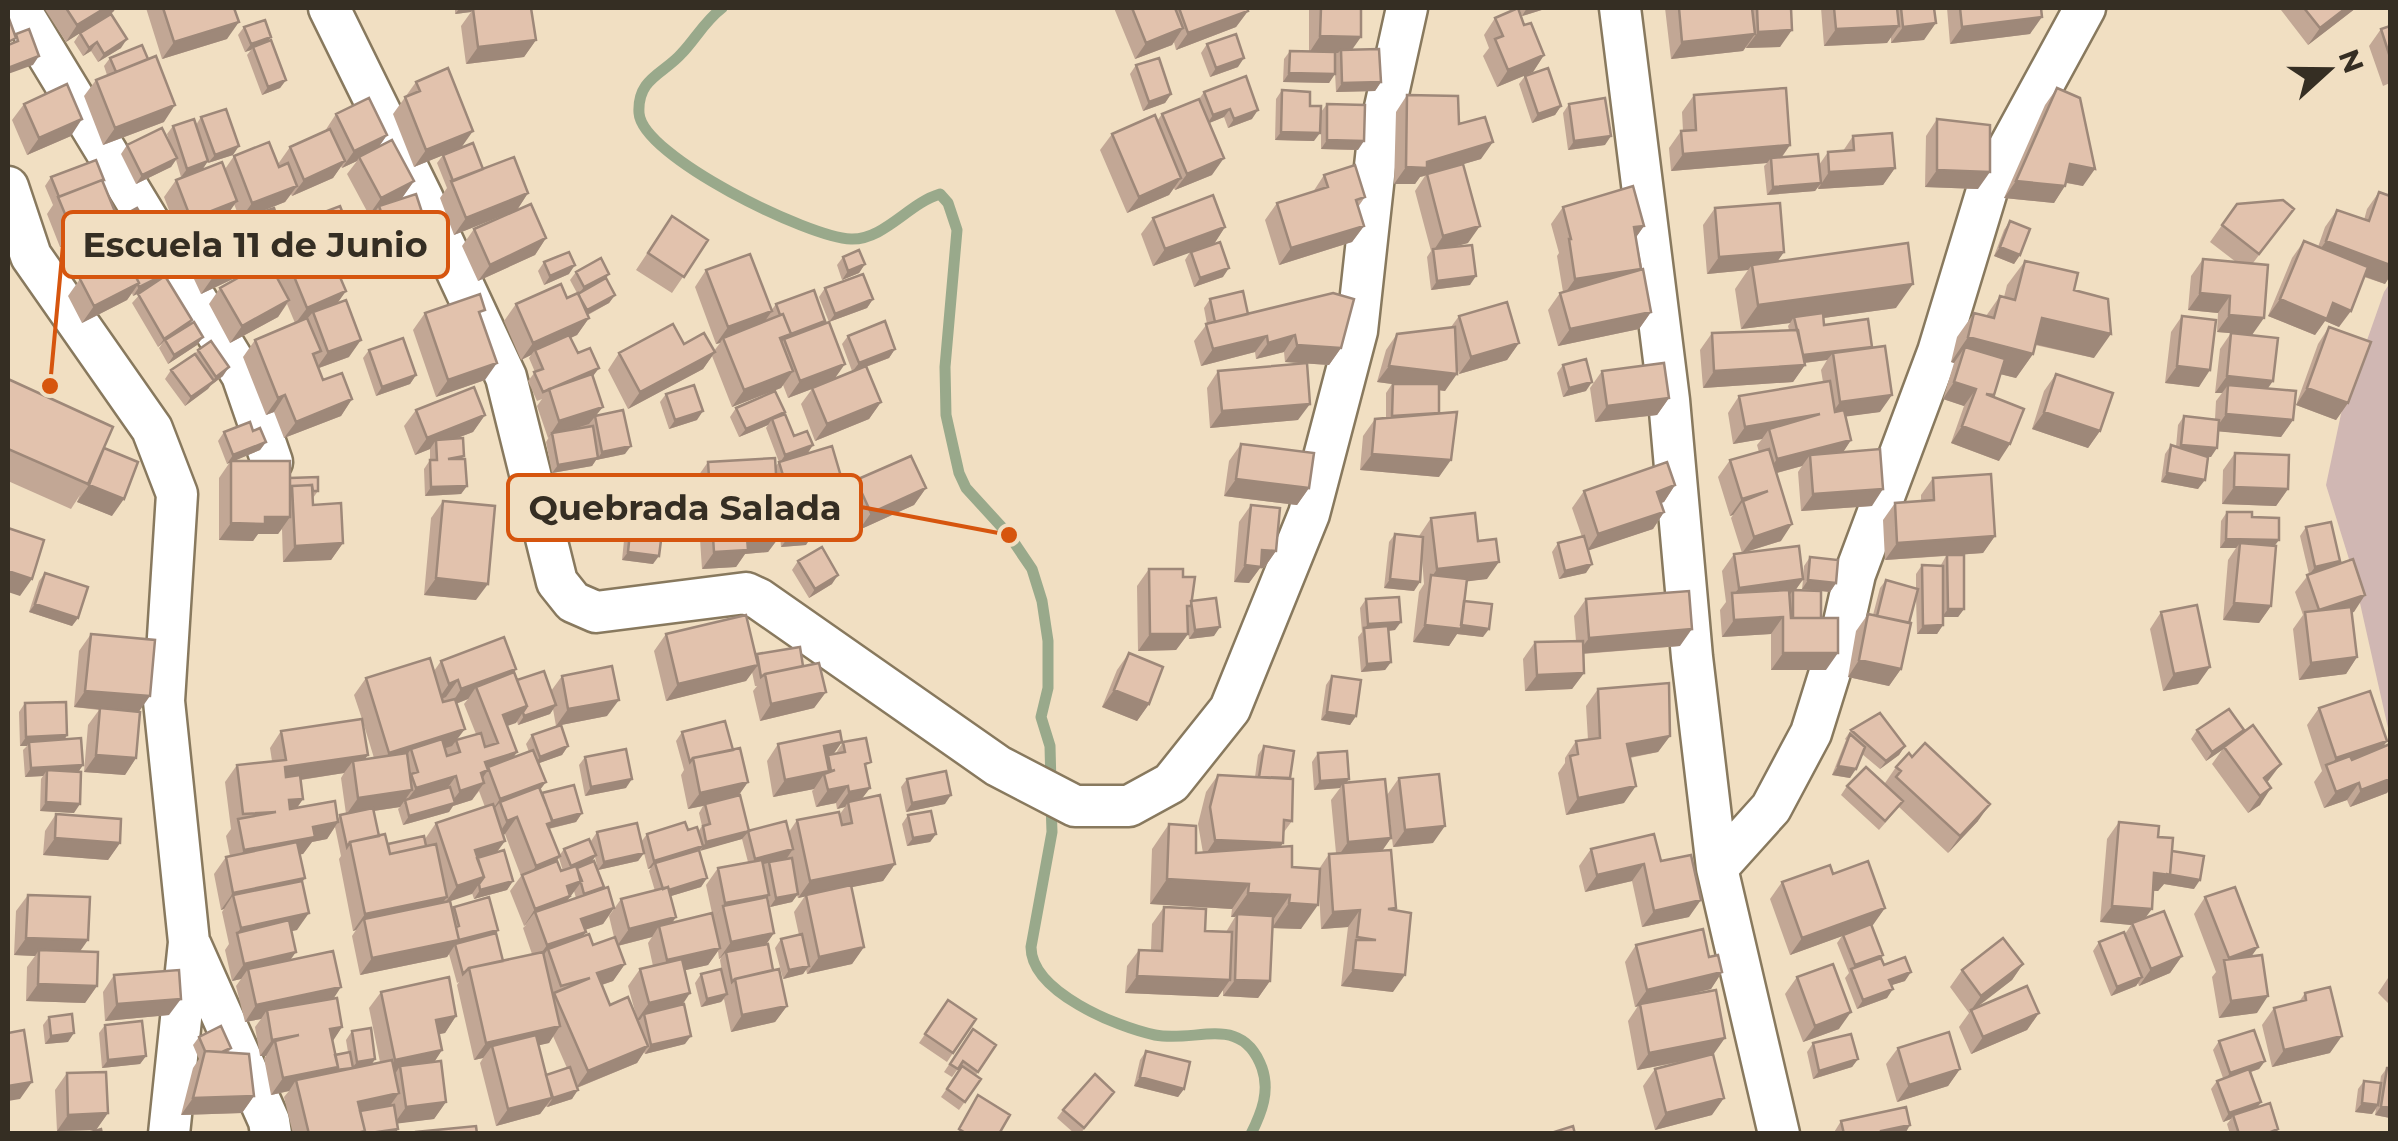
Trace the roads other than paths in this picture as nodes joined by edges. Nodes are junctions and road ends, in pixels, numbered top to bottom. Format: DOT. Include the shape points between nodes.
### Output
graph roads {
  1 [pos="19,8"];
  2 [pos="329,8"];
  3 [pos="1407,8"];
  4 [pos="1620,8"];
  5 [pos="2085,8"];
  6 [pos="8,187"];
  7 [pos="272,462"];
  8 [pos="1717,868"];
  9 [pos="190,942"];
  10 [pos="169,1134"];
  11 [pos="271,1134"];
  12 [pos="1779,1134"];
  1 -- 7 [label="street" via="242,375"];
  2 -- 3 [label="street" via="506,377 557,582 573,602 596,612 746,594 998,766 1075,806 1130,806 1171,783 1230,709 1308,514 1357,331 1378,139"];
  4 -- 8 [label="street"];
  5 -- 8 [label="street" via="1988,184 1938,352 1856,574 1811,733 1771,808"];
  6 -- 9 [label="street" via="32,256 152,429 176,494 164,701"];
  8 -- 12 [label="street"];
  9 -- 10 [label="street"];
  9 -- 11 [label="street"];
}
